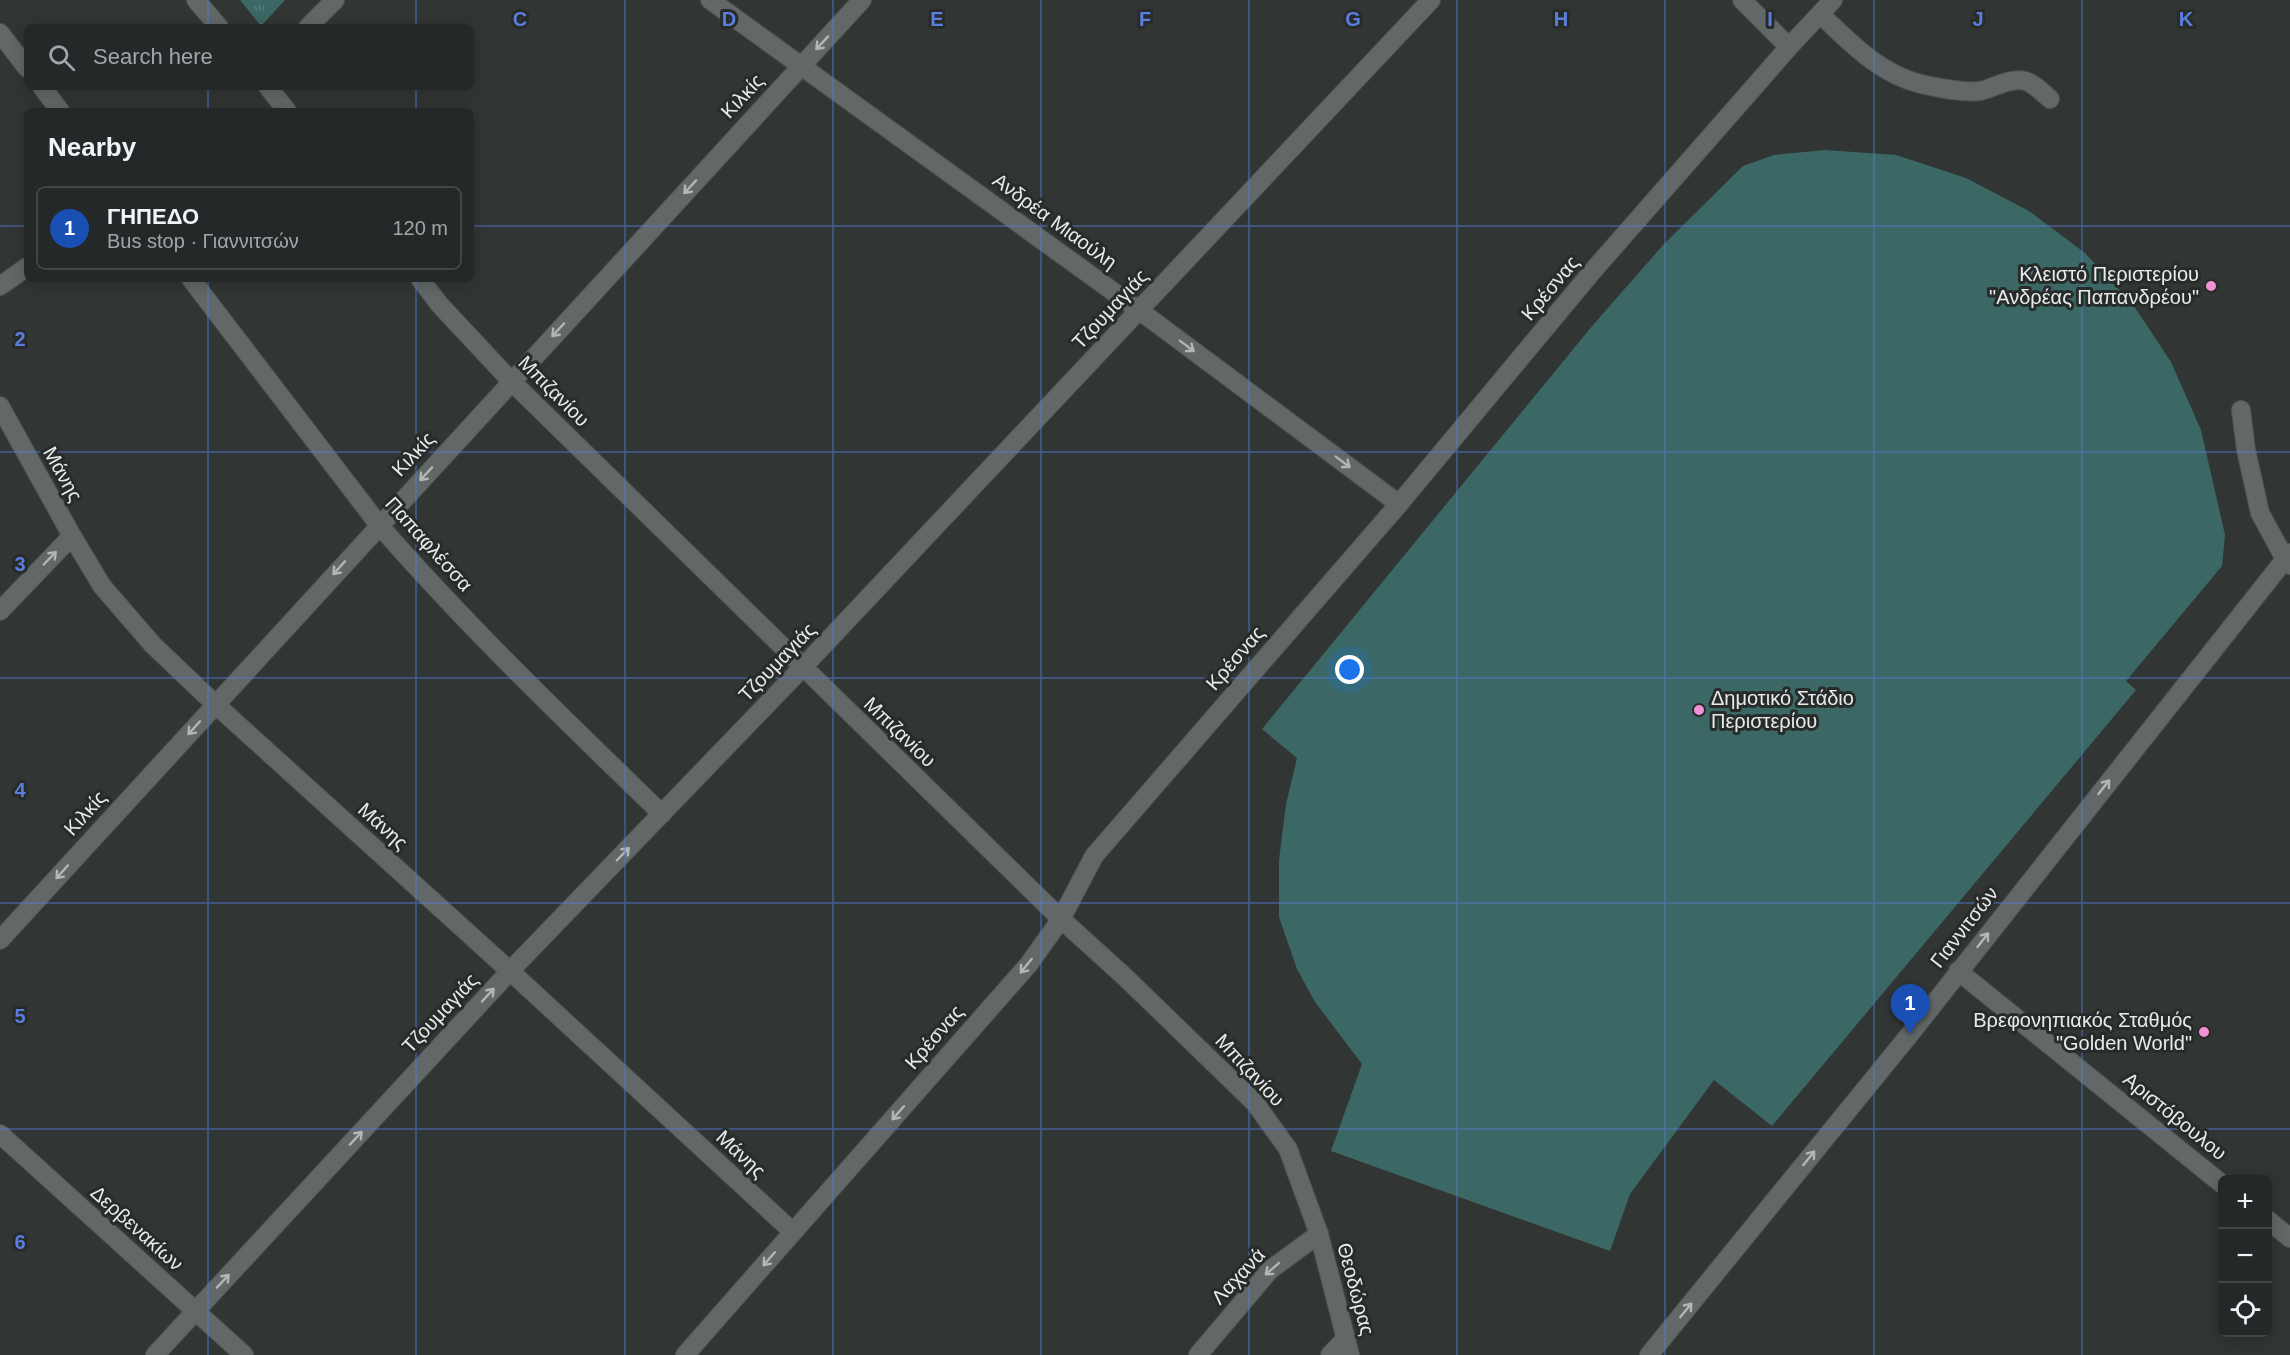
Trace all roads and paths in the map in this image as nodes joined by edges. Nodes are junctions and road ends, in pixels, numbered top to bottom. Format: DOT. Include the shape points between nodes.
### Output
graph roads {
  1 [pos="196,0"];
  2 [pos="335,0"];
  3 [pos="710,0"];
  4 [pos="862,0"];
  5 [pos="1431,0"];
  6 [pos="1742,0"];
  7 [pos="1833,0"];
  8 [pos="1820,14"];
  9 [pos="216,24"];
  10 [pos="311,24"];
  11 [pos="0,33"];
  12 [pos="1789,47"];
  13 [pos="24,64"];
  14 [pos="801,65"];
  15 [pos="44,90"];
  16 [pos="270,90"];
  17 [pos="2050,99"];
  18 [pos="58,108"];
  19 [pos="285,108"];
  20 [pos="24,269"];
  21 [pos="193,282"];
  22 [pos="422,282"];
  23 [pos="0,286"];
  24 [pos="1140,311"];
  25 [pos="511,381"];
  26 [pos="0,406"];
  27 [pos="2241,410"];
  28 [pos="1399,504"];
  29 [pos="379,525"];
  30 [pos="72,536"];
  31 [pos="2288,559"];
  32 [pos="0,611"];
  33 [pos="802,668"];
  34 [pos="215,704"];
  35 [pos="662,814"];
  36 [pos="1061,919"];
  37 [pos="0,940"];
  38 [pos="510,971"];
  39 [pos="1958,971"];
  40 [pos="0,1134"];
  41 [pos="2218,1180"];
  42 [pos="2272,1223"];
  43 [pos="793,1232"];
  44 [pos="1319,1234"];
  45 [pos="2290,1238"];
  46 [pos="196,1311"];
  47 [pos="1348,1347"];
  48 [pos="155,1355"];
  49 [pos="244,1355"];
  50 [pos="685,1355"];
  51 [pos="1198,1355"];
  52 [pos="1330,1355"];
  53 [pos="1649,1355"];
  1 -- 9 [label="street"];
  2 -- 10 [label="street"];
  3 -- 14 [label="street, Ανδρέα Μιαούλη"];
  4 -- 14 [label="street, Κιλκίς, one-way"];
  5 -- 24 [label="street, Τζουμαγιάς"];
  6 -- 12 [label="street"];
  7 -- 8 [label="street, Κρέσνας"];
  8 -- 12 [label="street, Κρέσνας"];
  8 -- 17 [label="street" via="1870,60 1900,77 1954,90 1981,91 2015,79 2034,84"];
  11 -- 13 [label="street"];
  12 -- 28 [label="street, Κρέσνας" via="1591,273"];
  14 -- 24 [label="street, Ανδρέα Μιαούλη"];
  14 -- 25 [label="street, Κιλκίς, one-way"];
  15 -- 18 [label="street"];
  16 -- 19 [label="street"];
  20 -- 23 [label="street"];
  21 -- 29 [label="street, Παπαφλέσσα"];
  22 -- 25 [label="street, Μπιζανίου"];
  24 -- 28 [label="street, Ανδρέα Μιαούλη, one-way"];
  24 -- 33 [label="street, Τζουμαγιάς"];
  25 -- 29 [label="street, Κιλκίς, one-way"];
  25 -- 33 [label="street, Μπιζανίου"];
  26 -- 30 [label="street, Μάνης"];
  27 -- 31 [label="street" via="2260,513"];
  28 -- 36 [label="street, Κρέσνας" via="1094,856"];
  29 -- 34 [label="street, Κιλκίς, one-way"];
  29 -- 35 [label="street, Παπαφλέσσα" via="529,686"];
  32 -- 30 [label="street, one-way"];
  30 -- 34 [label="street, Μάνης" via="102,586 153,645"];
  39 -- 31 [label="street, Γιαννιτσών, one-way"];
  33 -- 35 [label="street, Τζουμαγιάς"];
  33 -- 36 [label="street, Μπιζανίου"];
  34 -- 37 [label="street, Κιλκίς, one-way"];
  34 -- 38 [label="street, Μάνης"];
  38 -- 35 [label="street, Τζουμαγιάς, one-way"];
  36 -- 43 [label="street, Κρέσνας, one-way" via="1029,964"];
  36 -- 44 [label="street, Μπιζανίου" via="1255,1103 1288,1149"];
  38 -- 43 [label="street, Μάνης"];
  46 -- 38 [label="street, Τζουμαγιάς, one-way"];
  39 -- 41 [label="street, Αριστόβουλου"];
  53 -- 39 [label="street, Γιαννιτσών, one-way"];
  40 -- 46 [label="street, Δερβενακίων"];
  42 -- 45 [label="street"];
  43 -- 50 [label="street, Κρέσνας, one-way"];
  44 -- 47 [label="street, Θεοδώρας"];
  44 -- 51 [label="street, Λαχανά, one-way" via="1270,1270"];
  46 -- 48 [label="street, Τζουμαγιάς"];
  46 -- 49 [label="street, Δερβενακίων"];
  47 -- 52 [label="street"];
}
